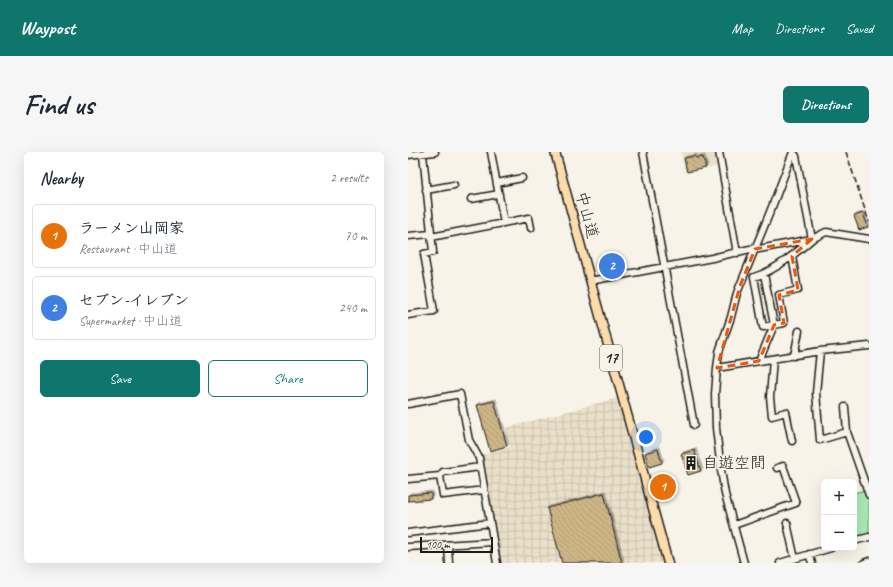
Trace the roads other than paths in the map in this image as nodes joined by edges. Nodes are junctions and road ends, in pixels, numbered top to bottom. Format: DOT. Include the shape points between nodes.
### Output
graph roads {
  1 [pos="435,152"];
  2 [pos="491,152"];
  3 [pos="555,152"];
  4 [pos="643,152"];
  5 [pos="719,152"];
  6 [pos="793,152"];
  7 [pos="423,154"];
  8 [pos="408,155"];
  9 [pos="522,178"];
  10 [pos="496,183"];
  11 [pos="454,185"];
  12 [pos="426,190"];
  13 [pos="498,194"];
  14 [pos="471,199"];
  15 [pos="504,223"];
  16 [pos="531,228"];
  17 [pos="408,236"];
  18 [pos="431,236"];
  19 [pos="812,239"];
  20 [pos="869,239"];
  21 [pos="755,249"];
  22 [pos="737,253"];
  23 [pos="792,256"];
  24 [pos="664,267"];
  25 [pos="764,274"];
  26 [pos="590,282"];
  27 [pos="408,316"];
  28 [pos="774,325"];
  29 [pos="799,331"];
  30 [pos="869,346"];
  31 [pos="820,351"];
  32 [pos="794,356"];
  33 [pos="773,359"];
  34 [pos="759,361"];
  35 [pos="717,368"];
  36 [pos="408,404"];
  37 [pos="845,407"];
  38 [pos="694,425"];
  39 [pos="846,432"];
  40 [pos="792,441"];
  41 [pos="480,466"];
  42 [pos="777,468"];
  43 [pos="440,476"];
  44 [pos="866,478"];
  45 [pos="408,479"];
  46 [pos="484,490"];
  47 [pos="869,495"];
  48 [pos="490,523"];
  49 [pos="787,523"];
  50 [pos="734,525"];
  51 [pos="408,533"];
  52 [pos="869,537"];
  53 [pos="857,540"];
  54 [pos="494,542"];
  55 [pos="448,545"];
  56 [pos="408,547"];
  57 [pos="821,551"];
  58 [pos="809,554"];
  59 [pos="795,559"];
  60 [pos="869,561"];
  61 [pos="449,563"];
  62 [pos="497,563"];
  63 [pos="668,563"];
  64 [pos="744,563"];
  65 [pos="780,563"];
  66 [pos="812,563"];
  67 [pos="864,563"];
  1 -- 7 [label="street"];
  2 -- 10 [label="street"];
  3 -- 26 [label="highway, 中山道 / 17"];
  4 -- 24 [label="street"];
  5 -- 22 [label="street"];
  6 -- 19 [label="street" via="796,156"];
  6 -- 21 [label="street"];
  7 -- 8 [label="street"];
  7 -- 12 [label="street"];
  9 -- 10 [label="street"];
  10 -- 13 [label="street"];
  11 -- 12 [label="street"];
  12 -- 18 [label="street"];
  13 -- 14 [label="street"];
  13 -- 15 [label="street"];
  15 -- 16 [label="street" via="529,218"];
  15 -- 18 [label="street"];
  17 -- 18 [label="street"];
  18 -- 27 [label="street" via="433,252 424,254 434,311"];
  19 -- 20 [label="street" via="826,232"];
  19 -- 21 [label="street"];
  19 -- 23 [label="street"];
  21 -- 22 [label="street"];
  21 -- 35 [label="street" via="735,298 719,352"];
  22 -- 24 [label="street"];
  23 -- 25 [label="street"];
  23 -- 28 [label="street" via="798,290 779,295 784,323"];
  24 -- 26 [label="street"];
  24 -- 38 [label="street"];
  25 -- 28 [label="street"];
  25 -- 28 [label="street" via="754,277 763,327"];
  26 -- 63 [label="highway, 中山道 / 17"];
  28 -- 34 [label="street"];
  29 -- 32 [label="street"];
  30 -- 31 [label="street"];
  31 -- 32 [label="street"];
  31 -- 39 [label="street" via="816,393 820,440"];
  32 -- 33 [label="street"];
  33 -- 34 [label="street"];
  33 -- 40 [label="street" via="770,397 772,416 786,412"];
  34 -- 35 [label="street"];
  35 -- 50 [label="street" via="716,428 725,494"];
  36 -- 41 [label="street" via="460,394 469,440 479,458"];
  37 -- 39 [label="street"];
  39 -- 44 [label="street"];
  41 -- 43 [label="street" via="443,472"];
  41 -- 46 [label="street"];
  42 -- 50 [label="street" via="783,466 796,503"];
  43 -- 45 [label="street"];
  43 -- 46 [label="street" via="443,495"];
  44 -- 47 [label="street"];
  46 -- 48 [label="street"];
  48 -- 51 [label="street"];
  48 -- 54 [label="street"];
  49 -- 59 [label="street"];
  50 -- 64 [label="street"];
  52 -- 53 [label="street"];
  54 -- 55 [label="street"];
  54 -- 62 [label="street"];
  55 -- 56 [label="street"];
  55 -- 61 [label="street"];
  57 -- 58 [label="street"];
  58 -- 59 [label="street"];
  58 -- 66 [label="street"];
  59 -- 65 [label="street"];
  60 -- 67 [label="street"];
}
